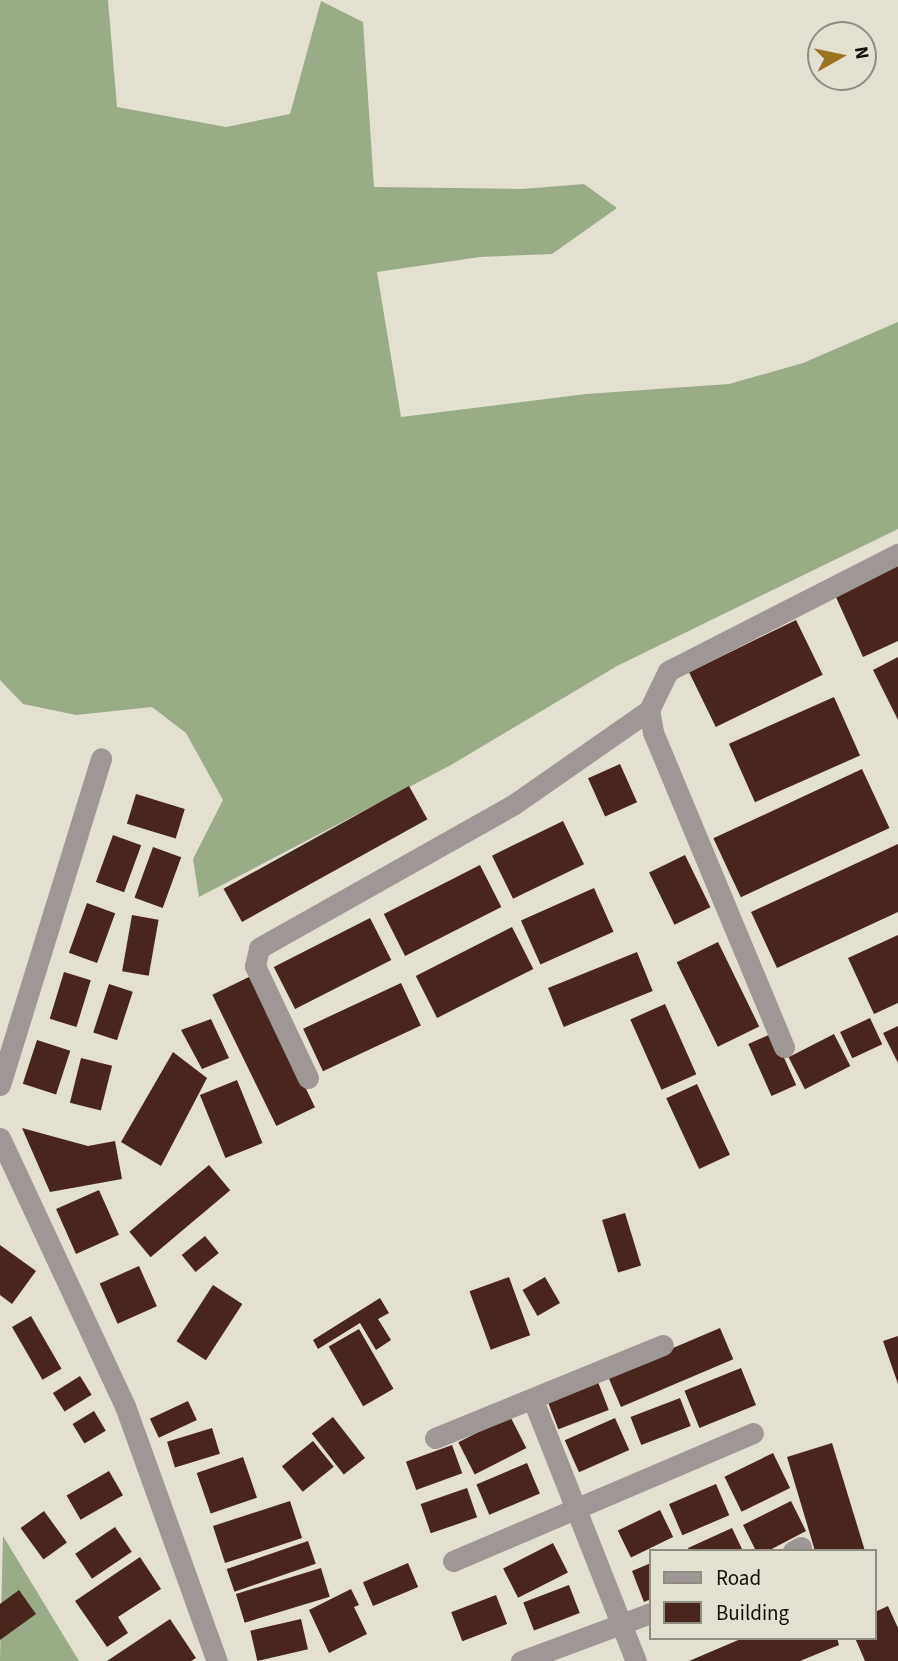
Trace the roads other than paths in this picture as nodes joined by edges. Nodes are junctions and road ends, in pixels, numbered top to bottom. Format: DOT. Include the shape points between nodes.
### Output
graph roads {
  1 [pos="898,554"];
  2 [pos="649,710"];
  3 [pos="101,758"];
  4 [pos="784,1047"];
  5 [pos="308,1078"];
  6 [pos="0,1085"];
  7 [pos="0,1138"];
  8 [pos="663,1345"];
  9 [pos="533,1401"];
  10 [pos="753,1433"];
  11 [pos="435,1438"];
  12 [pos="579,1510"];
  13 [pos="453,1561"];
  14 [pos="650,1613"];
  15 [pos="623,1625"];
  16 [pos="217,1661"];
  17 [pos="521,1661"];
  18 [pos="636,1661"];
  1 -- 2 [label="street" via="668,671"];
  2 -- 4 [label="street" via="653,732"];
  2 -- 5 [label="street" via="513,805 259,948 255,966"];
  3 -- 6 [label="street"];
  7 -- 16 [label="street" via="120,1396"];
  8 -- 9 [label="street"];
  9 -- 11 [label="street"];
  9 -- 12 [label="street"];
  10 -- 12 [label="street"];
  12 -- 13 [label="street"];
  12 -- 15 [label="street"];
  14 -- 15 [label="street"];
  15 -- 17 [label="street"];
  15 -- 18 [label="street"];
}
